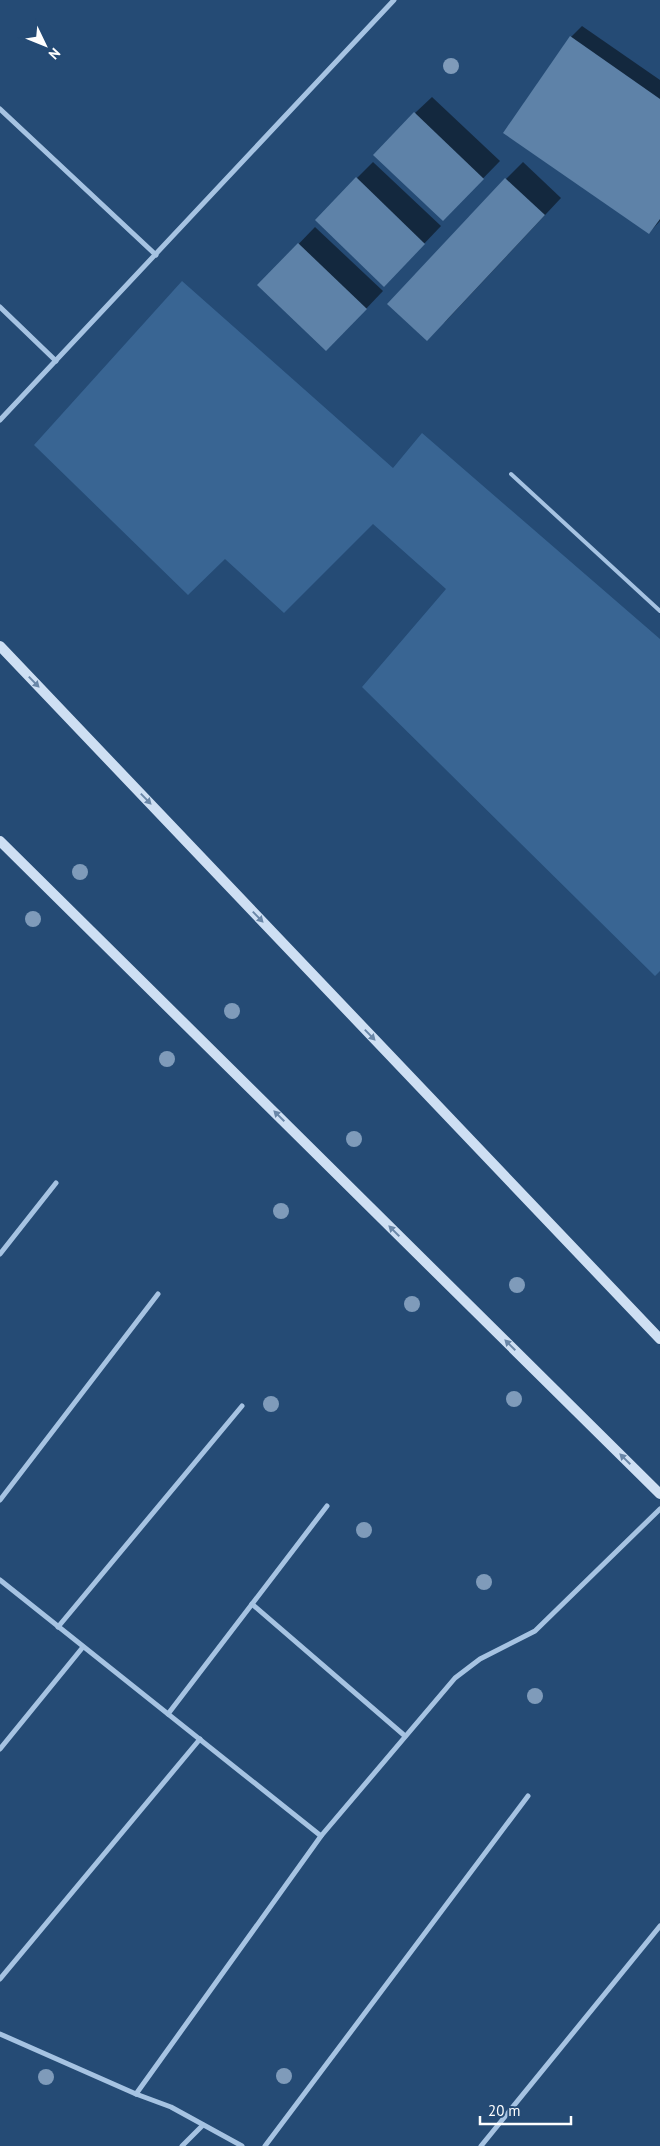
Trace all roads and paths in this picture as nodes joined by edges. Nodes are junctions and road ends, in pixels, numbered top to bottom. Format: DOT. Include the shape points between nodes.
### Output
graph roads {
  1 [pos="394,0"];
  2 [pos="0,109"];
  3 [pos="156,255"];
  4 [pos="0,307"];
  5 [pos="56,361"];
  6 [pos="0,420"];
  7 [pos="511,474"];
  8 [pos="660,611"];
  9 [pos="0,646"];
  10 [pos="0,841"];
  11 [pos="56,1183"];
  12 [pos="0,1254"];
  13 [pos="158,1294"];
  14 [pos="660,1339"];
  15 [pos="242,1406"];
  16 [pos="660,1494"];
  17 [pos="0,1500"];
  18 [pos="327,1506"];
  19 [pos="660,1509"];
  20 [pos="0,1580"];
  21 [pos="252,1604"];
  22 [pos="58,1627"];
  23 [pos="83,1647"];
  24 [pos="168,1714"];
  25 [pos="405,1736"];
  26 [pos="200,1740"];
  27 [pos="0,1750"];
  28 [pos="528,1796"];
  29 [pos="321,1836"];
  30 [pos="660,1926"];
  31 [pos="0,1978"];
  32 [pos="0,2034"];
  33 [pos="136,2094"];
  34 [pos="203,2125"];
  35 [pos="182,2146"];
  36 [pos="242,2146"];
  37 [pos="264,2146"];
  38 [pos="481,2146"];
  1 -- 3 [label="street"];
  2 -- 3 [label="street"];
  3 -- 5 [label="street"];
  4 -- 5 [label="street"];
  5 -- 6 [label="street"];
  7 -- 8 [label="lane"];
  9 -- 14 [label="street, one-way"];
  16 -- 10 [label="street, one-way"];
  11 -- 12 [label="street"];
  13 -- 17 [label="street"];
  15 -- 22 [label="street"];
  18 -- 21 [label="street"];
  19 -- 25 [label="street" via="535,1631 480,1658 455,1678"];
  20 -- 22 [label="street"];
  21 -- 24 [label="street"];
  21 -- 25 [label="street"];
  22 -- 23 [label="street"];
  23 -- 24 [label="street"];
  23 -- 27 [label="street"];
  24 -- 26 [label="street"];
  25 -- 29 [label="street"];
  26 -- 29 [label="street"];
  26 -- 31 [label="street"];
  28 -- 37 [label="street"];
  29 -- 33 [label="street"];
  30 -- 38 [label="street"];
  32 -- 33 [label="street"];
  33 -- 34 [label="street" via="171,2107"];
  34 -- 35 [label="street"];
  34 -- 36 [label="street"];
}
